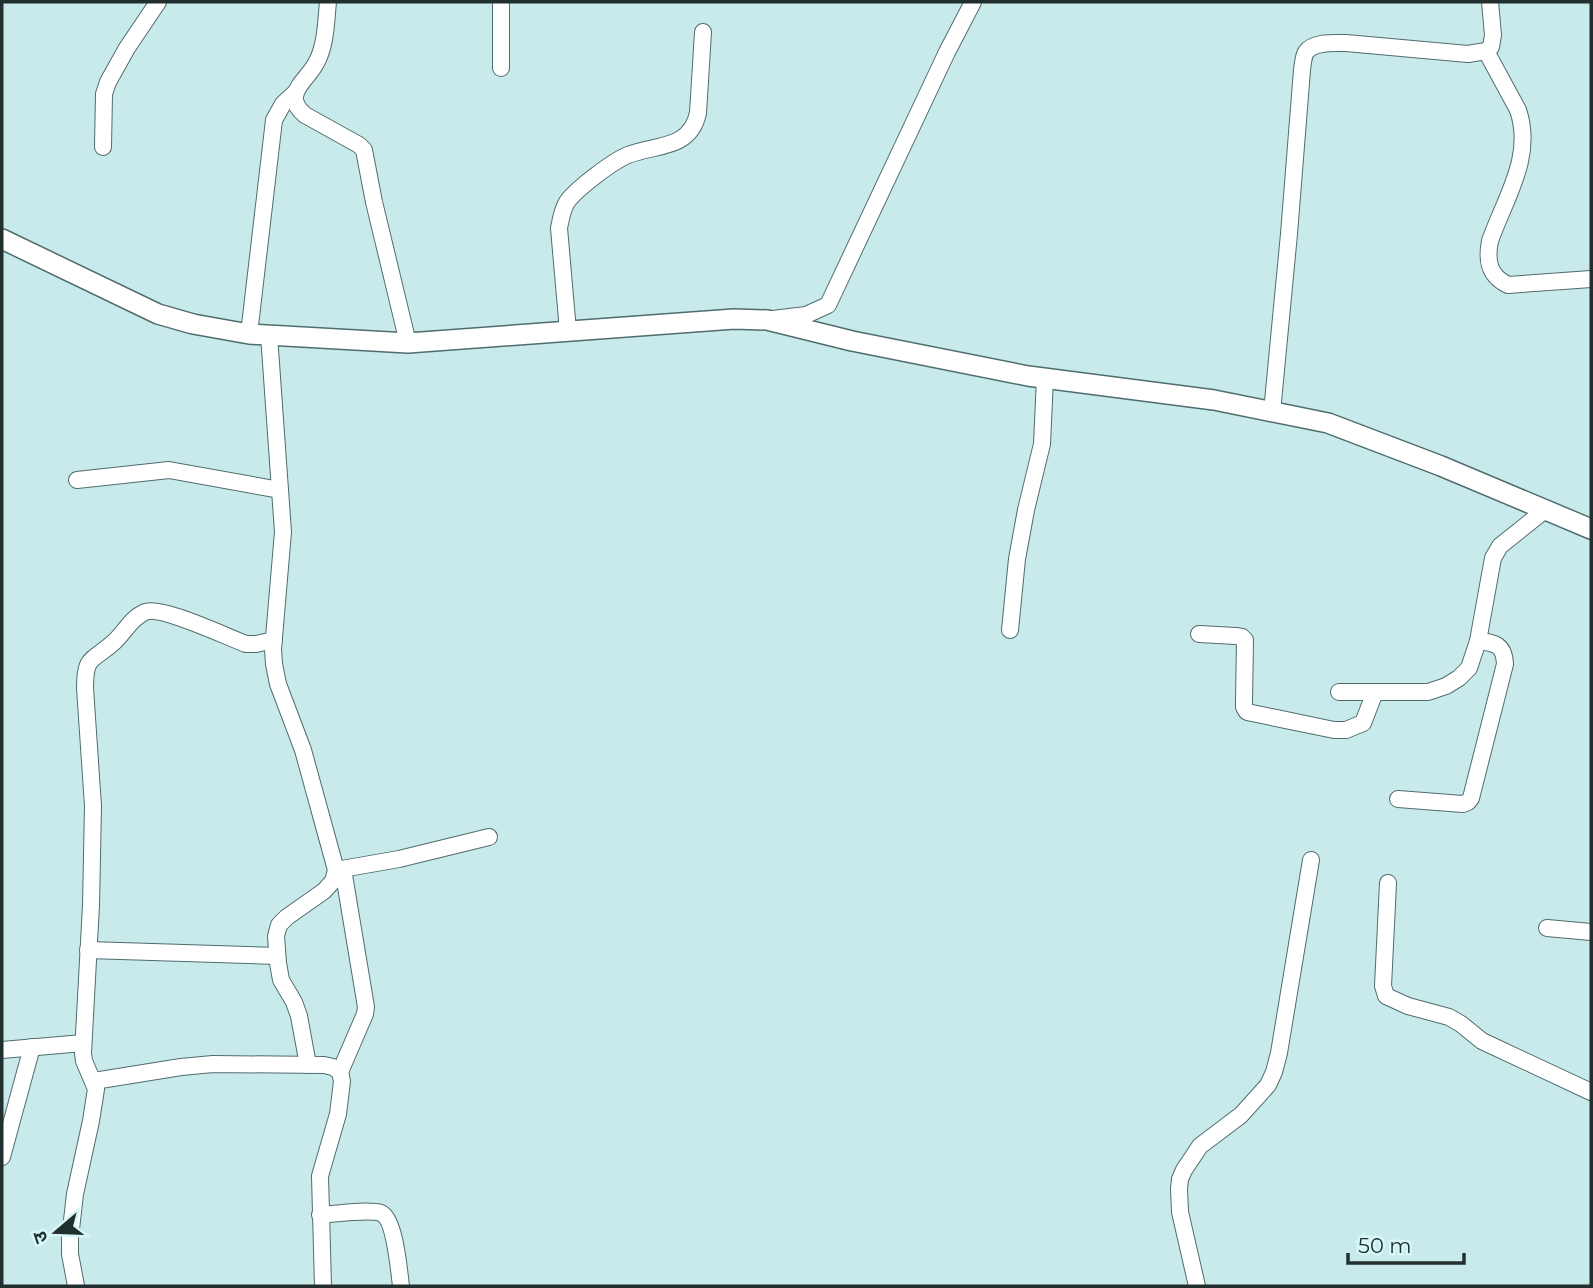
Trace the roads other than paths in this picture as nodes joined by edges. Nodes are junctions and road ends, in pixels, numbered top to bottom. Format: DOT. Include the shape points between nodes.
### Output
graph roads {
  1 [pos="158,2"];
  2 [pos="328,2"];
  3 [pos="500,2"];
  4 [pos="973,2"];
  5 [pos="1490,2"];
  6 [pos="703,32"];
  7 [pos="1486,51"];
  8 [pos="501,68"];
  9 [pos="295,93"];
  10 [pos="103,147"];
  11 [pos="2,239"];
  12 [pos="1591,279"];
  13 [pos="767,320"];
  14 [pos="568,331"];
  15 [pos="249,334"];
  16 [pos="269,335"];
  17 [pos="408,343"];
  18 [pos="1045,378"];
  19 [pos="1272,412"];
  20 [pos="77,480"];
  21 [pos="281,498"];
  22 [pos="1545,510"];
  23 [pos="1591,529"];
  24 [pos="1010,630"];
  25 [pos="1199,634"];
  26 [pos="274,640"];
  27 [pos="1478,641"];
  28 [pos="1339,692"];
  29 [pos="1375,692"];
  30 [pos="1398,799"];
  31 [pos="489,837"];
  32 [pos="1311,860"];
  33 [pos="340,869"];
  34 [pos="1388,883"];
  35 [pos="1547,928"];
  36 [pos="1591,932"];
  37 [pos="88,950"];
  38 [pos="277,956"];
  39 [pos="83,1044"];
  40 [pos="32,1048"];
  41 [pos="2,1050"];
  42 [pos="308,1065"];
  43 [pos="340,1072"];
  44 [pos="94,1081"];
  45 [pos="1591,1092"];
  46 [pos="2,1157"];
  47 [pos="320,1215"];
  48 [pos="76,1286"];
  49 [pos="323,1286"];
  50 [pos="401,1286"];
  51 [pos="1198,1286"];
  1 -- 10 [label="street" via="108,82"];
  2 -- 9 [label="street" via="318,61"];
  3 -- 8 [label="street"];
  4 -- 13 [label="street" via="828,305 806,315"];
  5 -- 7 [label="street" via="1493,35"];
  6 -- 14 [label="street" via="698,113 686,136 619,159 574,193 561,215"];
  7 -- 12 [label="street" via="1518,110 1522,134 1521,164 1488,251 1492,272 1508,285"];
  7 -- 19 [label="street" via="1468,54 1346,43 1307,50"];
  9 -- 15 [label="street" via="274,120"];
  9 -- 17 [label="street" via="299,110 364,150"];
  11 -- 15 [label="street" via="158,314"];
  13 -- 14 [label="street"];
  13 -- 18 [label="street"];
  14 -- 17 [label="street"];
  15 -- 16 [label="street"];
  16 -- 17 [label="street"];
  16 -- 21 [label="street"];
  18 -- 19 [label="street"];
  18 -- 24 [label="street" via="1042,444 1017,558"];
  19 -- 22 [label="street" via="1328,423"];
  20 -- 21 [label="street" via="169,470"];
  21 -- 26 [label="street" via="283,532"];
  22 -- 23 [label="street"];
  22 -- 27 [label="street" via="1500,545 1493,558"];
  25 -- 29 [label="street" via="1245,640 1247,712 1346,730 1363,723"];
  26 -- 33 [label="street" via="278,684"];
  26 -- 37 [label="street" via="246,644 150,610 135,618 87,664 93,806"];
  27 -- 29 [label="street" via="1469,668 1446,686 1428,692"];
  27 -- 30 [label="street" via="1500,647 1505,664 1471,798 1463,804"];
  28 -- 29 [label="street"];
  31 -- 33 [label="street"];
  32 -- 51 [label="street" via="1274,1072 1241,1115 1200,1146 1180,1179 1181,1212"];
  33 -- 38 [label="street" via="324,891 279,926"];
  33 -- 43 [label="street" via="366,1007"];
  34 -- 45 [label="street" via="1386,996 1449,1017 1482,1041"];
  35 -- 36 [label="street"];
  37 -- 38 [label="street"];
  37 -- 39 [label="street"];
  38 -- 42 [label="street" via="281,980 299,1016"];
  39 -- 40 [label="street"];
  39 -- 44 [label="street" via="84,1061"];
  40 -- 41 [label="street"];
  40 -- 46 [label="street"];
  42 -- 43 [label="street"];
  42 -- 44 [label="street" via="214,1064"];
  43 -- 47 [label="street" via="338,1114 320,1176"];
  44 -- 48 [label="street" via="95,1101 70,1238"];
  47 -- 49 [label="street"];
  47 -- 50 [label="street" via="384,1215 393,1234"];
}
